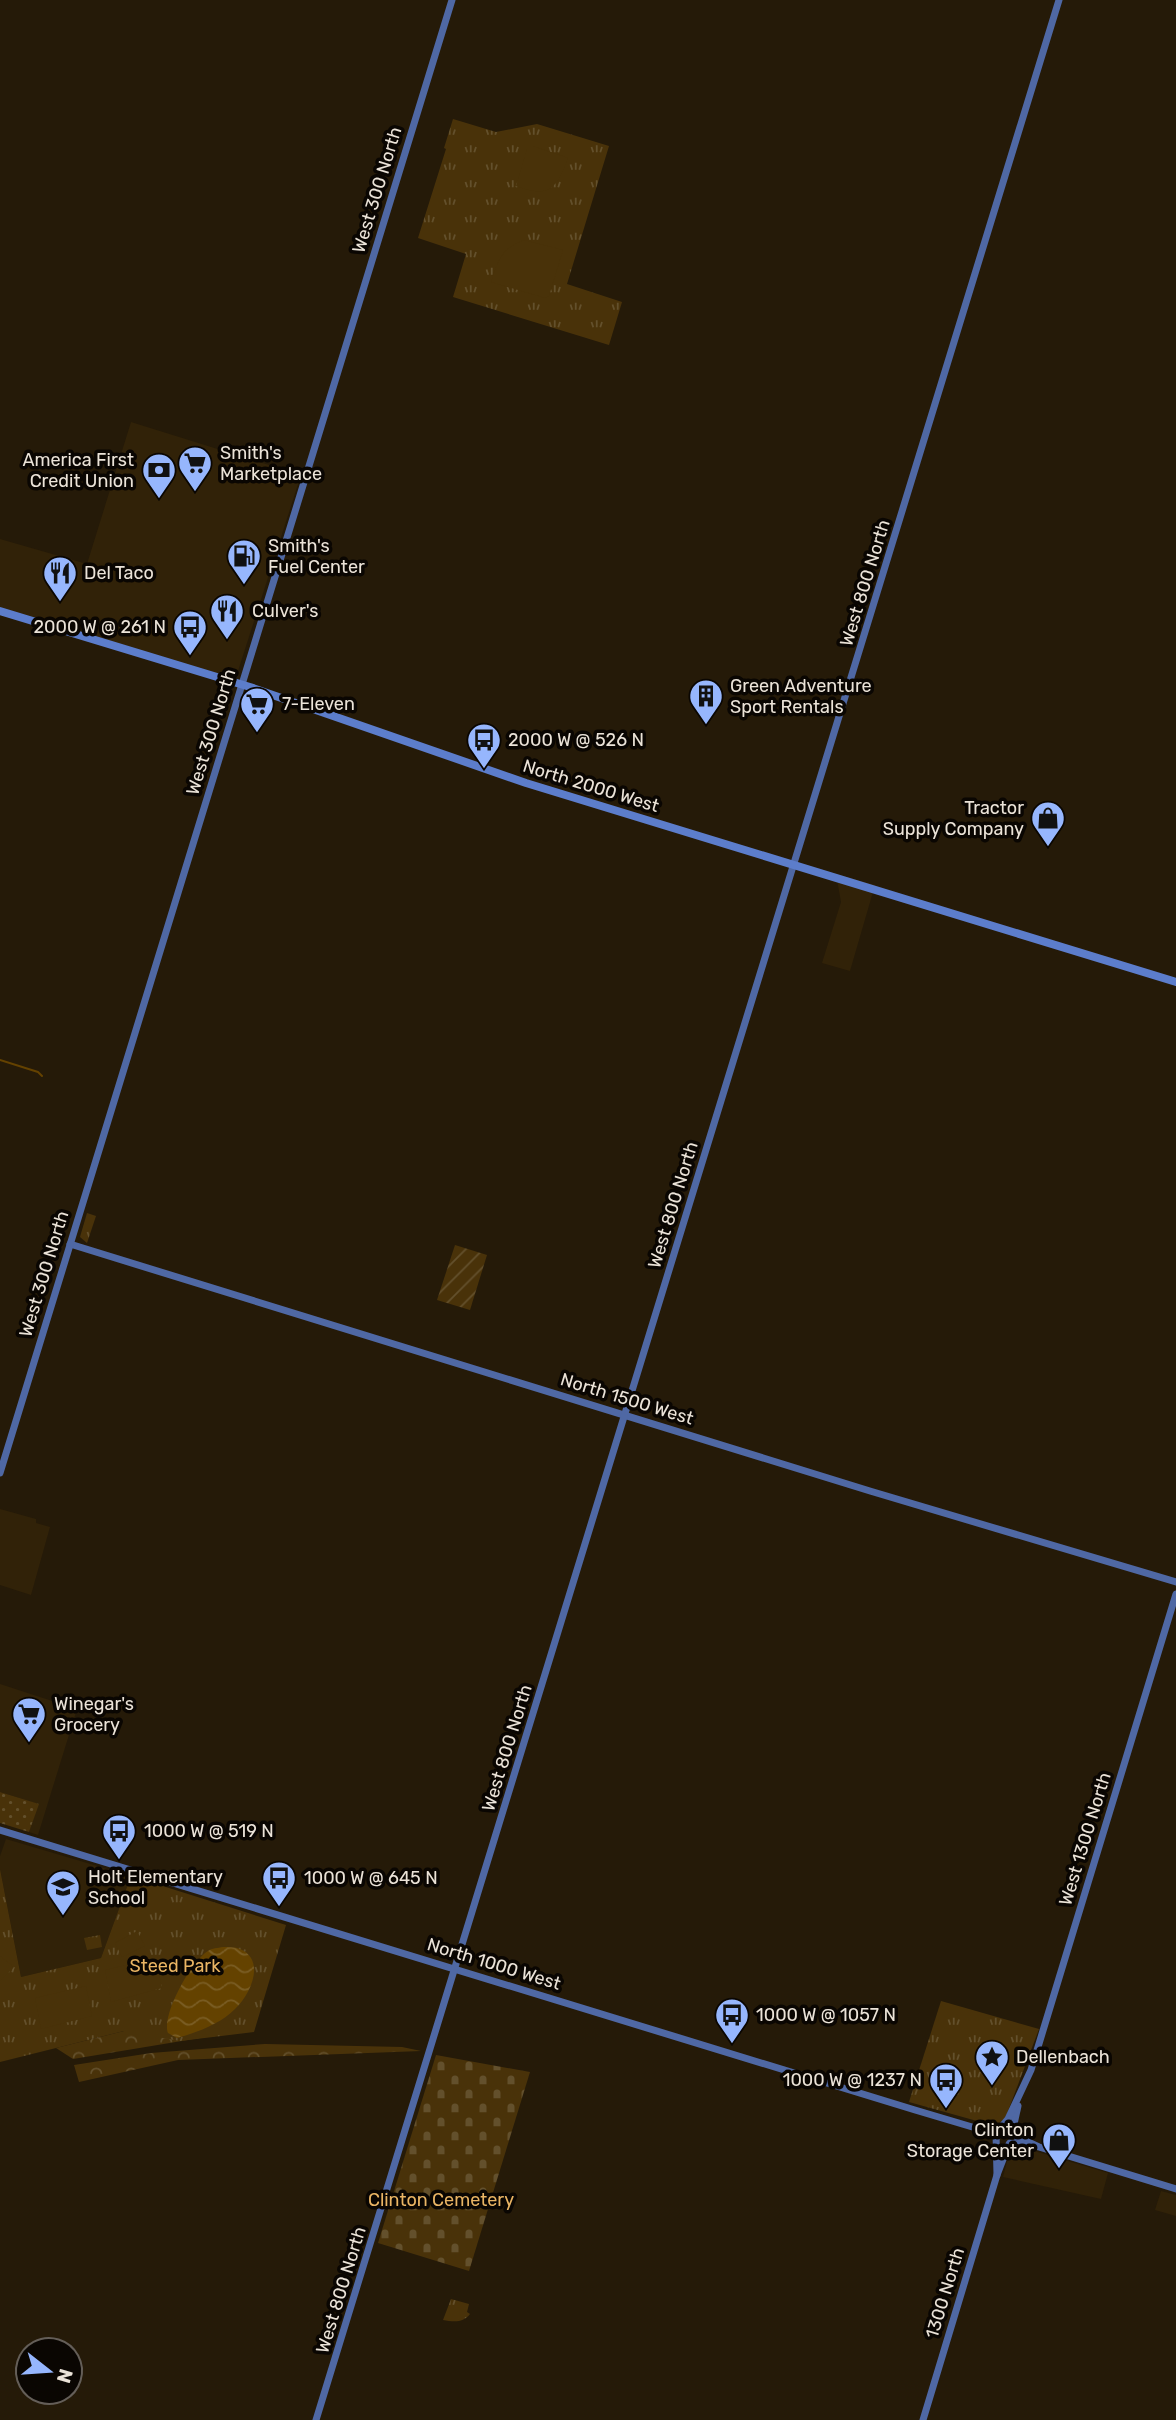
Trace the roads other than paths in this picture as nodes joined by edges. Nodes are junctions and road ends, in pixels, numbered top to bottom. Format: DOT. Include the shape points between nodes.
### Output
graph roads {
  1 [pos="452,0"];
  2 [pos="1059,0"];
  3 [pos="0,611"];
  4 [pos="241,685"];
  5 [pos="794,866"];
  6 [pos="1176,982"];
  7 [pos="70,1244"];
  8 [pos="625,1415"];
  9 [pos="0,1473"];
  10 [pos="1176,1583"];
  11 [pos="1176,1594"];
  12 [pos="0,1830"];
  13 [pos="456,1969"];
  14 [pos="1021,2092"];
  15 [pos="998,2135"];
  16 [pos="1011,2139"];
  17 [pos="997,2175"];
  18 [pos="1176,2189"];
  19 [pos="316,2420"];
  20 [pos="923,2420"];
  1 -- 4 [label="street, West 300 North"];
  2 -- 5 [label="street, West 800 North"];
  3 -- 4 [label="main road, North 2000 West"];
  4 -- 5 [label="main road, North 2000 West" via="526,783"];
  4 -- 7 [label="street, West 300 North"];
  5 -- 6 [label="main road, North 2000 West"];
  5 -- 8 [label="street, West 800 North"];
  7 -- 8 [label="street, North 1500 West"];
  7 -- 9 [label="street, West 300 North"];
  8 -- 10 [label="street, North 1500 West"];
  8 -- 13 [label="street, West 800 North"];
  11 -- 14 [label="street, West 1300 North"];
  12 -- 13 [label="street, North 1000 West"];
  13 -- 15 [label="street, North 1000 West"];
  13 -- 19 [label="street, West 800 North"];
  14 -- 15 [label="street, West 1300 North"];
  14 -- 16 [label="street, West 1300 North"];
  15 -- 16 [label="street, North 1000 West" via="1002,2145"];
  15 -- 16 [label="street" via="1008,2129"];
  15 -- 17 [label="street, 1300 North"];
  16 -- 17 [label="street, 1300 North"];
  16 -- 18 [label="street"];
  17 -- 20 [label="street, 1300 North"];
}
